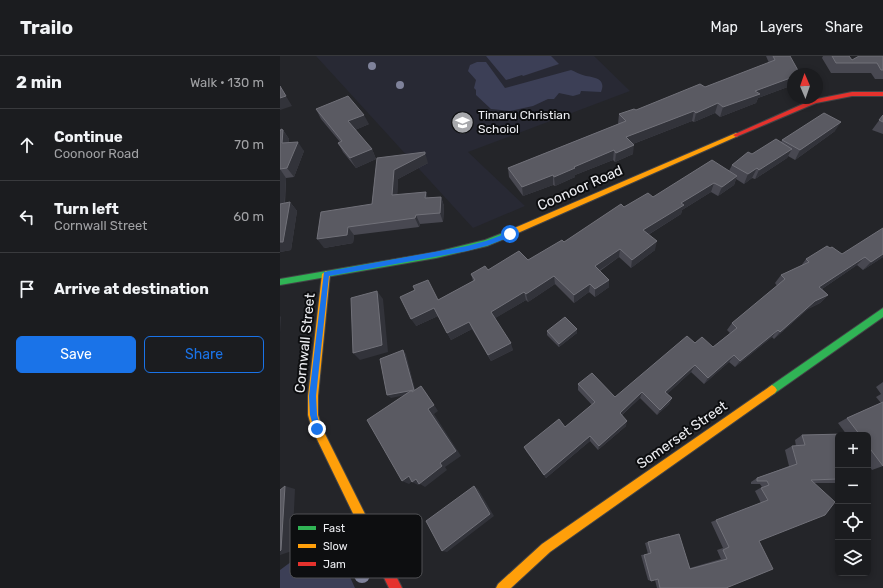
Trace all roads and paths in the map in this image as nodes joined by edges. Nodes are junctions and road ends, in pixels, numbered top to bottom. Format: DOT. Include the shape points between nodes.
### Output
graph roads {
  1 [pos="883,94"];
  2 [pos="326,274"];
  3 [pos="280,282"];
  4 [pos="883,312"];
  5 [pos="359,514"];
  6 [pos="391,578"];
  7 [pos="396,588"];
  8 [pos="502,588"];
  1 -- 2 [label="street, Coonoor Road" via="852,94 814,101 487,243 442,254"];
  2 -- 3 [label="street, Coonoor Road"];
  2 -- 5 [label="street, Cornwall Street" via="313,415 317,429"];
  4 -- 8 [label="street, Somerset Street" via="546,548"];
  6 -- 7 [label="street, Cornwall Street"];
}
